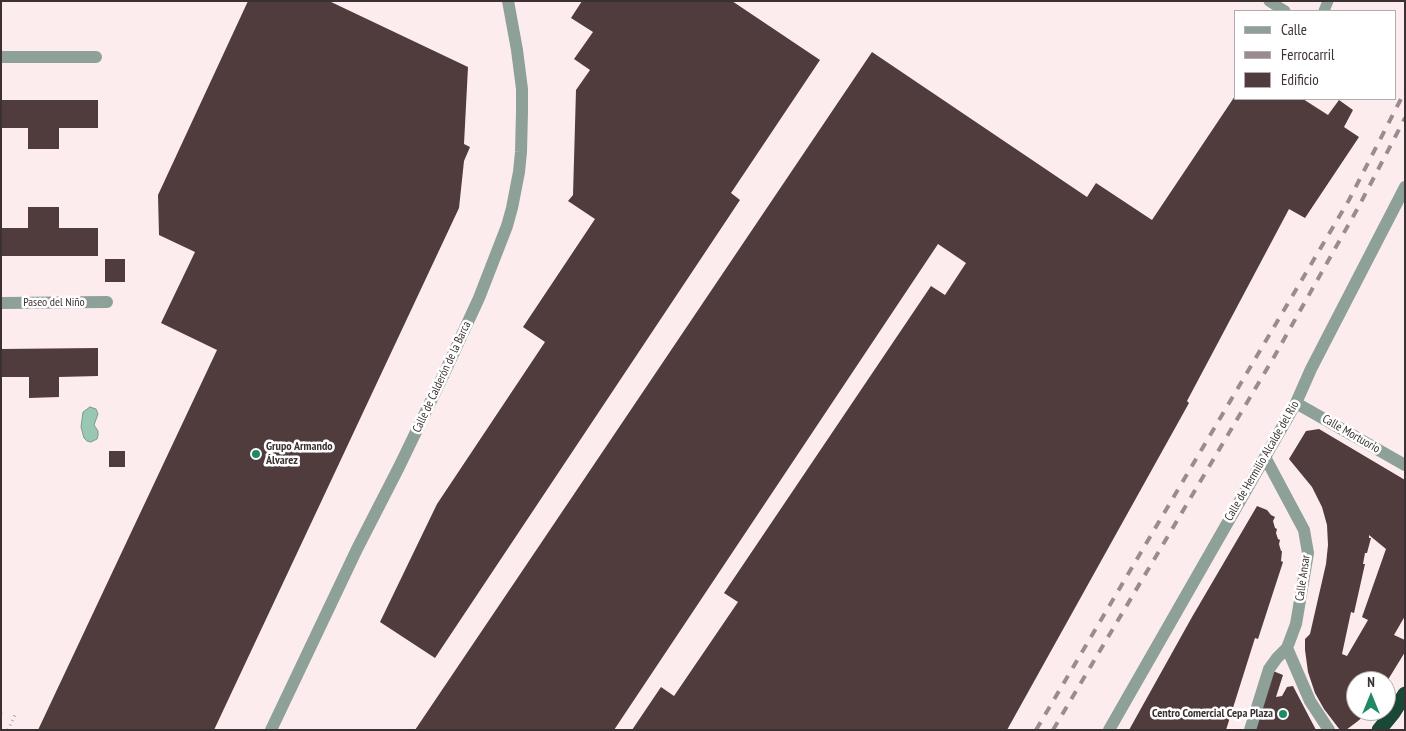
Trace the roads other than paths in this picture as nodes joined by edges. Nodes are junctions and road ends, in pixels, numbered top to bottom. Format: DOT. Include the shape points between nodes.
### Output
graph roads {
  1 [pos="508,1"];
  2 [pos="1269,1"];
  3 [pos="1283,10"];
  4 [pos="1,57"];
  5 [pos="96,57"];
  6 [pos="1405,187"];
  7 [pos="107,302"];
  8 [pos="1,303"];
  9 [pos="1296,403"];
  10 [pos="1265,457"];
  11 [pos="1405,465"];
  12 [pos="1287,648"];
  13 [pos="1405,694"];
  14 [pos="1399,714"];
  15 [pos="271,730"];
  16 [pos="1110,730"];
  17 [pos="1250,730"];
  18 [pos="1329,730"];
  19 [pos="1379,730"];
  1 -- 15 [label="street, Calle de Calderón de la Barca" via="517,50 522,112 519,172 507,226 482,291 443,376"];
  2 -- 3 [label="lane"];
  4 -- 5 [label="street"];
  6 -- 9 [label="street, Calle de Hermilio Alcalde del Río"];
  7 -- 8 [label="street, Paseo del Niño"];
  9 -- 10 [label="street, Calle de Hermilio Alcalde del Río"];
  9 -- 11 [label="street, Calle Mortuorio"];
  10 -- 12 [label="street, Calle Ansar" via="1304,530 1308,553 1296,624"];
  10 -- 16 [label="street, Calle de Hermilio Alcalde del Río"];
  12 -- 17 [label="street, Calle Ansar" via="1269,669"];
  12 -- 18 [label="street" via="1310,701"];
  13 -- 14 [label="highway"];
  14 -- 19 [label="highway"];
}
